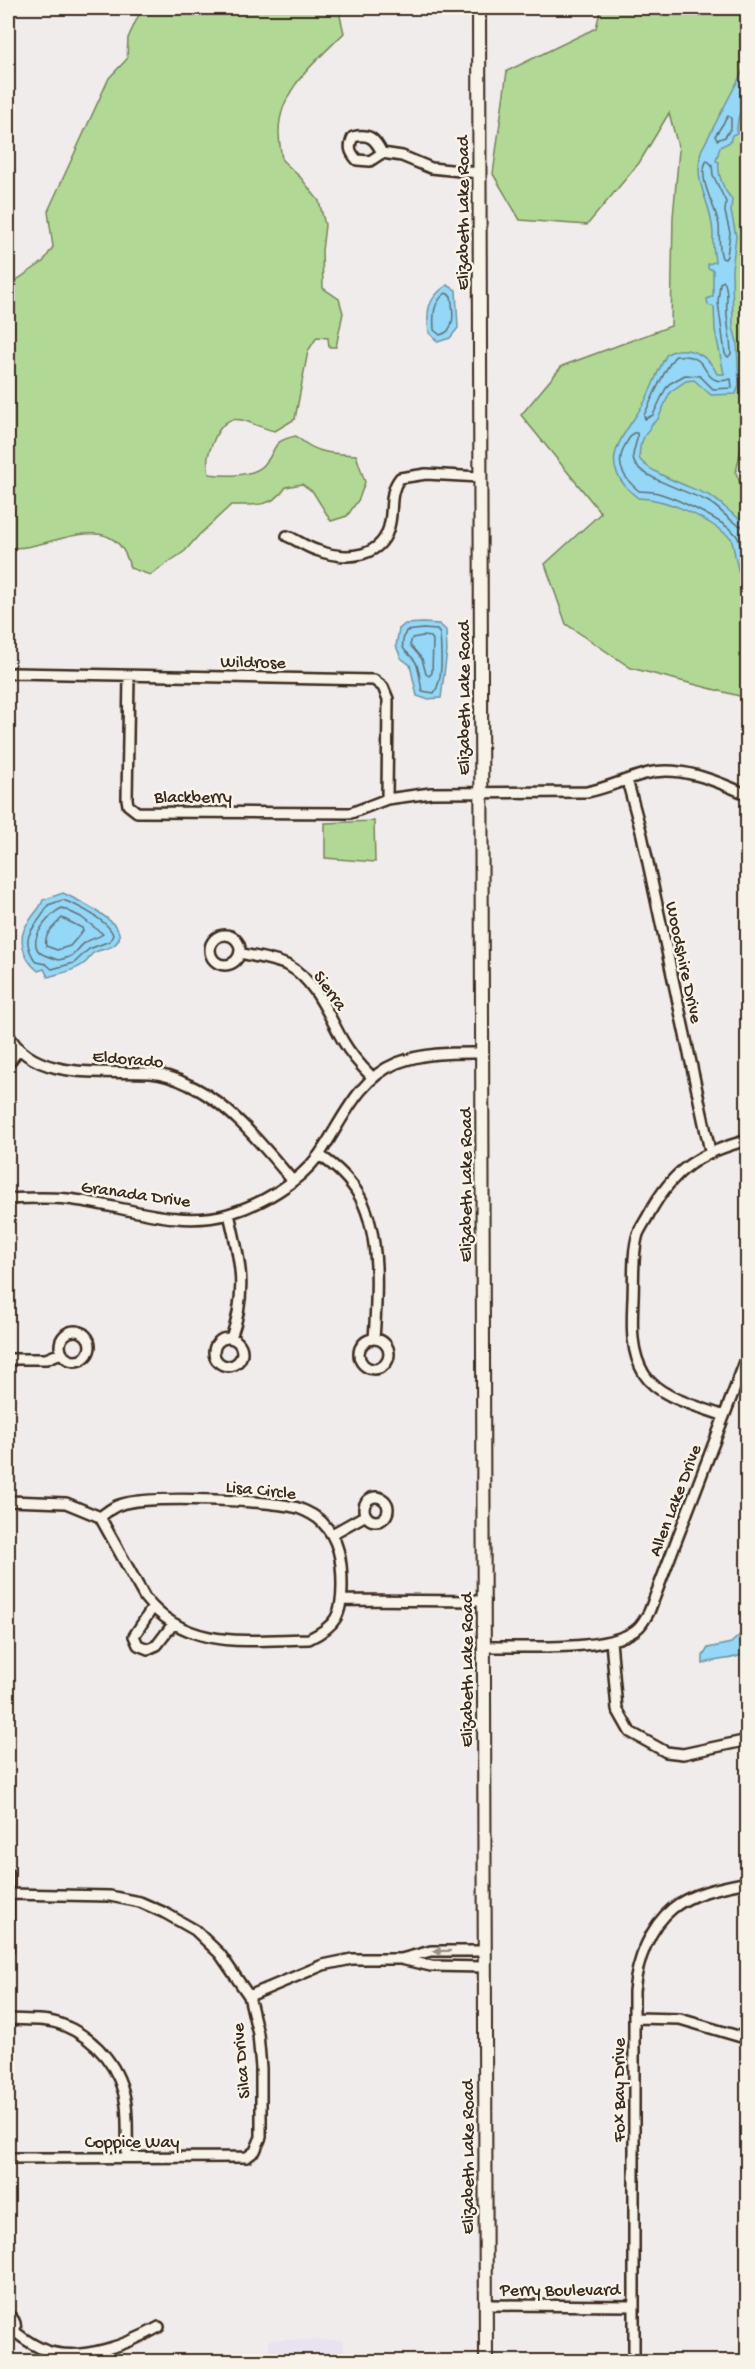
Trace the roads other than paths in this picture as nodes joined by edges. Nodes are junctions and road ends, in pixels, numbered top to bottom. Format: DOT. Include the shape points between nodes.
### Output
graph roads {
  1 [pos="479,8"];
  2 [pos="382,153"];
  3 [pos="479,174"];
  4 [pos="480,477"];
  5 [pos="287,536"];
  6 [pos="8,674"];
  7 [pos="129,675"];
  8 [pos="627,780"];
  9 [pos="481,792"];
  10 [pos="747,795"];
  11 [pos="387,799"];
  12 [pos="240,952"];
  13 [pos="8,1034"];
  14 [pos="19,1049"];
  15 [pos="482,1053"];
  16 [pos="8,1064"];
  17 [pos="372,1077"];
  18 [pos="747,1140"];
  19 [pos="710,1151"];
  20 [pos="319,1155"];
  21 [pos="292,1180"];
  22 [pos="8,1199"];
  23 [pos="228,1214"];
  24 [pos="231,1338"];
  25 [pos="374,1339"];
  26 [pos="62,1353"];
  27 [pos="747,1354"];
  28 [pos="8,1359"];
  29 [pos="724,1416"];
  30 [pos="8,1502"];
  31 [pos="366,1515"];
  32 [pos="100,1517"];
  33 [pos="332,1534"];
  34 [pos="342,1600"];
  35 [pos="484,1601"];
  36 [pos="153,1607"];
  37 [pos="173,1624"];
  38 [pos="611,1641"];
  39 [pos="484,1647"];
  40 [pos="747,1740"];
  41 [pos="8,1873"];
  42 [pos="747,1882"];
  43 [pos="8,1894"];
  44 [pos="665,1900"];
  45 [pos="673,1908"];
  46 [pos="8,1950"];
  47 [pos="485,1951"];
  48 [pos="401,1959"];
  49 [pos="485,1967"];
  50 [pos="249,1996"];
  51 [pos="635,2018"];
  52 [pos="8,2019"];
  53 [pos="747,2039"];
  54 [pos="255,2151"];
  55 [pos="127,2156"];
  56 [pos="8,2158"];
  57 [pos="486,2305"];
  58 [pos="633,2306"];
  59 [pos="8,2315"];
  60 [pos="159,2327"];
  61 [pos="11,2335"];
  62 [pos="48,2351"];
  63 [pos="74,2357"];
  64 [pos="54,2361"];
  65 [pos="486,2361"];
  66 [pos="634,2361"];
  1 -- 3 [label="street, Elizabeth Lake Road"];
  2 -- 3 [label="street" via="431,168"];
  3 -- 4 [label="street, Elizabeth Lake Road"];
  4 -- 5 [label="street" via="426,474 400,478 394,486 385,540 374,551 334,555"];
  4 -- 9 [label="street, Elizabeth Lake Road"];
  6 -- 7 [label="street, Wildrose"];
  7 -- 11 [label="street, Wildrose" via="374,680 387,684"];
  7 -- 11 [label="street, Blackberry" via="127,799 128,806 137,813 351,813"];
  8 -- 9 [label="street" via="587,792"];
  8 -- 10 [label="street" via="663,770 686,772"];
  8 -- 19 [label="street, Woodshire Drive"];
  9 -- 11 [label="street"];
  9 -- 15 [label="street, Elizabeth Lake Road"];
  12 -- 17 [label="street, Sierra" via="289,966 306,981 334,1020 358,1064"];
  13 -- 14 [label="street, Eldorado"];
  14 -- 16 [label="street"];
  14 -- 21 [label="street, Eldorado" via="56,1069 152,1073 190,1086 213,1098"];
  15 -- 17 [label="street, Granada Drive" via="420,1055 395,1063"];
  15 -- 35 [label="street, Elizabeth Lake Road"];
  17 -- 20 [label="street, Granada Drive"];
  18 -- 19 [label="street"];
  19 -- 29 [label="street" via="672,1180 638,1234 632,1331 636,1355 656,1387"];
  20 -- 21 [label="street, Granada Drive"];
  20 -- 25 [label="street" via="345,1176 361,1198 368,1217 376,1274"];
  21 -- 23 [label="street, Granada Drive" via="268,1198"];
  22 -- 23 [label="street, Granada Drive" via="66,1199 170,1217"];
  23 -- 24 [label="street" via="242,1277 239,1311"];
  26 -- 28 [label="street" via="46,1359"];
  27 -- 29 [label="street, Allen Lake Drive"];
  29 -- 38 [label="street, Allen Lake Drive" via="649,1612 638,1628"];
  30 -- 32 [label="street" via="66,1503"];
  31 -- 33 [label="street"];
  32 -- 33 [label="street, Lisa Circle" via="120,1504 133,1502 270,1503 309,1513"];
  32 -- 36 [label="street"];
  33 -- 34 [label="street" via="342,1571"];
  34 -- 35 [label="street"];
  34 -- 37 [label="street" via="335,1621 309,1639 215,1639"];
  35 -- 39 [label="street, Elizabeth Lake Road"];
  36 -- 37 [label="street"];
  36 -- 37 [label="street" via="134,1636 138,1645 148,1649 157,1645"];
  38 -- 39 [label="street, Allen Lake Drive" via="592,1645"];
  38 -- 40 [label="street" via="617,1709 630,1732 666,1752 683,1754"];
  39 -- 47 [label="street, Elizabeth Lake Road"];
  41 -- 43 [label="street"];
  42 -- 45 [label="street, Fox Bay Drive"];
  43 -- 46 [label="street"];
  43 -- 50 [label="street, Silca Drive" via="110,1896 140,1902 195,1930 220,1954"];
  44 -- 45 [label="street"];
  45 -- 51 [label="street, Fox Bay Drive" via="658,1925 641,1958 634,1991"];
  47 -- 48 [label="street, one-way" via="431,1952"];
  47 -- 49 [label="street, Elizabeth Lake Road"];
  48 -- 49 [label="street" via="432,1966"];
  48 -- 50 [label="street" via="338,1961"];
  49 -- 57 [label="street, Elizabeth Lake Road"];
  50 -- 54 [label="street, Silca Drive" via="261,2067 261,2137"];
  51 -- 53 [label="street" via="680,2019"];
  51 -- 58 [label="street, Fox Bay Drive"];
  52 -- 55 [label="street" via="62,2024 87,2038 104,2054 123,2088"];
  54 -- 55 [label="street, Coppice Way" via="247,2157"];
  55 -- 56 [label="street, Coppice Way"];
  57 -- 58 [label="street, Perry Boulevard"];
  57 -- 65 [label="street, Elizabeth Lake Road"];
  58 -- 66 [label="street, Fox Bay Drive"];
  59 -- 61 [label="street" via="14,2320"];
  60 -- 63 [label="street" via="120,2346"];
  61 -- 62 [label="street"];
  62 -- 63 [label="street"];
  62 -- 64 [label="street"];
}
